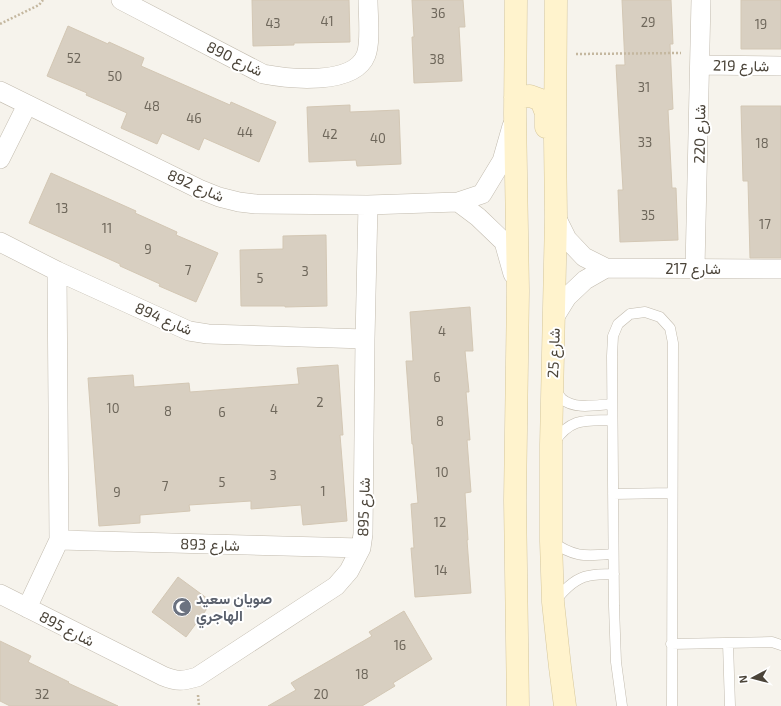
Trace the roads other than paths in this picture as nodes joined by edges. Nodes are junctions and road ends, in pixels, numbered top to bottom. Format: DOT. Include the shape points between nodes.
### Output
graph roads {
  1 [pos="121,0"];
  2 [pos="368,0"];
  3 [pos="516,0"];
  4 [pos="556,0"];
  5 [pos="701,0"];
  6 [pos="700,59"];
  7 [pos="781,66"];
  8 [pos="0,91"];
  9 [pos="27,105"];
  10 [pos="515,105"];
  11 [pos="0,159"];
  12 [pos="458,202"];
  13 [pos="368,205"];
  14 [pos="556,218"];
  15 [pos="0,242"];
  16 [pos="606,268"];
  17 [pos="696,268"];
  18 [pos="781,269"];
  19 [pos="57,271"];
  20 [pos="518,291"];
  21 [pos="554,318"];
  22 [pos="365,339"];
  23 [pos="552,385"];
  24 [pos="612,404"];
  25 [pos="612,420"];
  26 [pos="551,445"];
  27 [pos="672,493"];
  28 [pos="613,494"];
  29 [pos="59,540"];
  30 [pos="551,541"];
  31 [pos="361,548"];
  32 [pos="613,554"];
  33 [pos="614,574"];
  34 [pos="0,594"];
  35 [pos="553,602"];
  36 [pos="27,608"];
  37 [pos="728,643"];
  38 [pos="671,644"];
  39 [pos="781,645"];
  40 [pos="518,706"];
  41 [pos="565,706"];
  42 [pos="622,706"];
  43 [pos="672,706"];
  44 [pos="730,706"];
  1 -- 2 [label="street, شارع 890" via="263,74 283,78 325,78 352,71 366,56"];
  3 -- 10 [label="street"];
  4 -- 14 [label="street, شارع 25"];
  5 -- 6 [label="street, شارع 220"];
  6 -- 7 [label="street, شارع 219"];
  6 -- 17 [label="street, شارع 220"];
  8 -- 9 [label="street, شارع 892"];
  9 -- 11 [label="street"];
  9 -- 13 [label="street, شارع 892" via="219,197 256,204"];
  10 -- 12 [label="street, شارع 892" via="502,161 482,194"];
  10 -- 14 [label="street" via="530,96 541,100 546,113 548,189"];
  10 -- 20 [label="street"];
  12 -- 13 [label="street, شارع 892"];
  12 -- 20 [label="street" via="504,242"];
  13 -- 22 [label="street, شارع 895"];
  14 -- 16 [label="street, شارع 217" via="567,240 584,257"];
  14 -- 21 [label="street, شارع 25"];
  15 -- 19 [label="street, شارع 894"];
  16 -- 17 [label="street, شارع 217"];
  16 -- 21 [label="street, شارع 217" via="585,280 567,297"];
  17 -- 18 [label="street, شارع 217"];
  19 -- 22 [label="street, شارع 894" via="189,331 208,334"];
  19 -- 29 [label="street"];
  20 -- 40 [label="street" via="515,500"];
  21 -- 23 [label="street, شارع 25"];
  22 -- 31 [label="street, شارع 895"];
  23 -- 24 [label="lane" via="562,398 572,404"];
  23 -- 26 [label="street, شارع 25"];
  24 -- 25 [label="lane"];
  24 -- 27 [label="lane" via="613,336 618,324 630,314 645,312 660,317 670,328 673,343"];
  25 -- 26 [label="lane" via="569,425"];
  25 -- 28 [label="lane"];
  26 -- 30 [label="street, شارع 25"];
  27 -- 28 [label="lane"];
  27 -- 38 [label="lane"];
  28 -- 32 [label="lane"];
  29 -- 31 [label="street, شارع 893"];
  29 -- 36 [label="street"];
  30 -- 32 [label="lane" via="563,550 579,555"];
  30 -- 35 [label="street, شارع 25"];
  31 -- 36 [label="street, شارع 895" via="349,571 336,586 197,677 186,680 174,680 164,676"];
  32 -- 33 [label="lane"];
  33 -- 35 [label="lane" via="586,576 565,589"];
  33 -- 42 [label="lane" via="616,662"];
  34 -- 36 [label="street, شارع 895"];
  35 -- 41 [label="street, شارع 25"];
  37 -- 38 [label="lane"];
  37 -- 39 [label="lane" via="772,642"];
  37 -- 44 [label="lane"];
  38 -- 43 [label="lane"];
}
